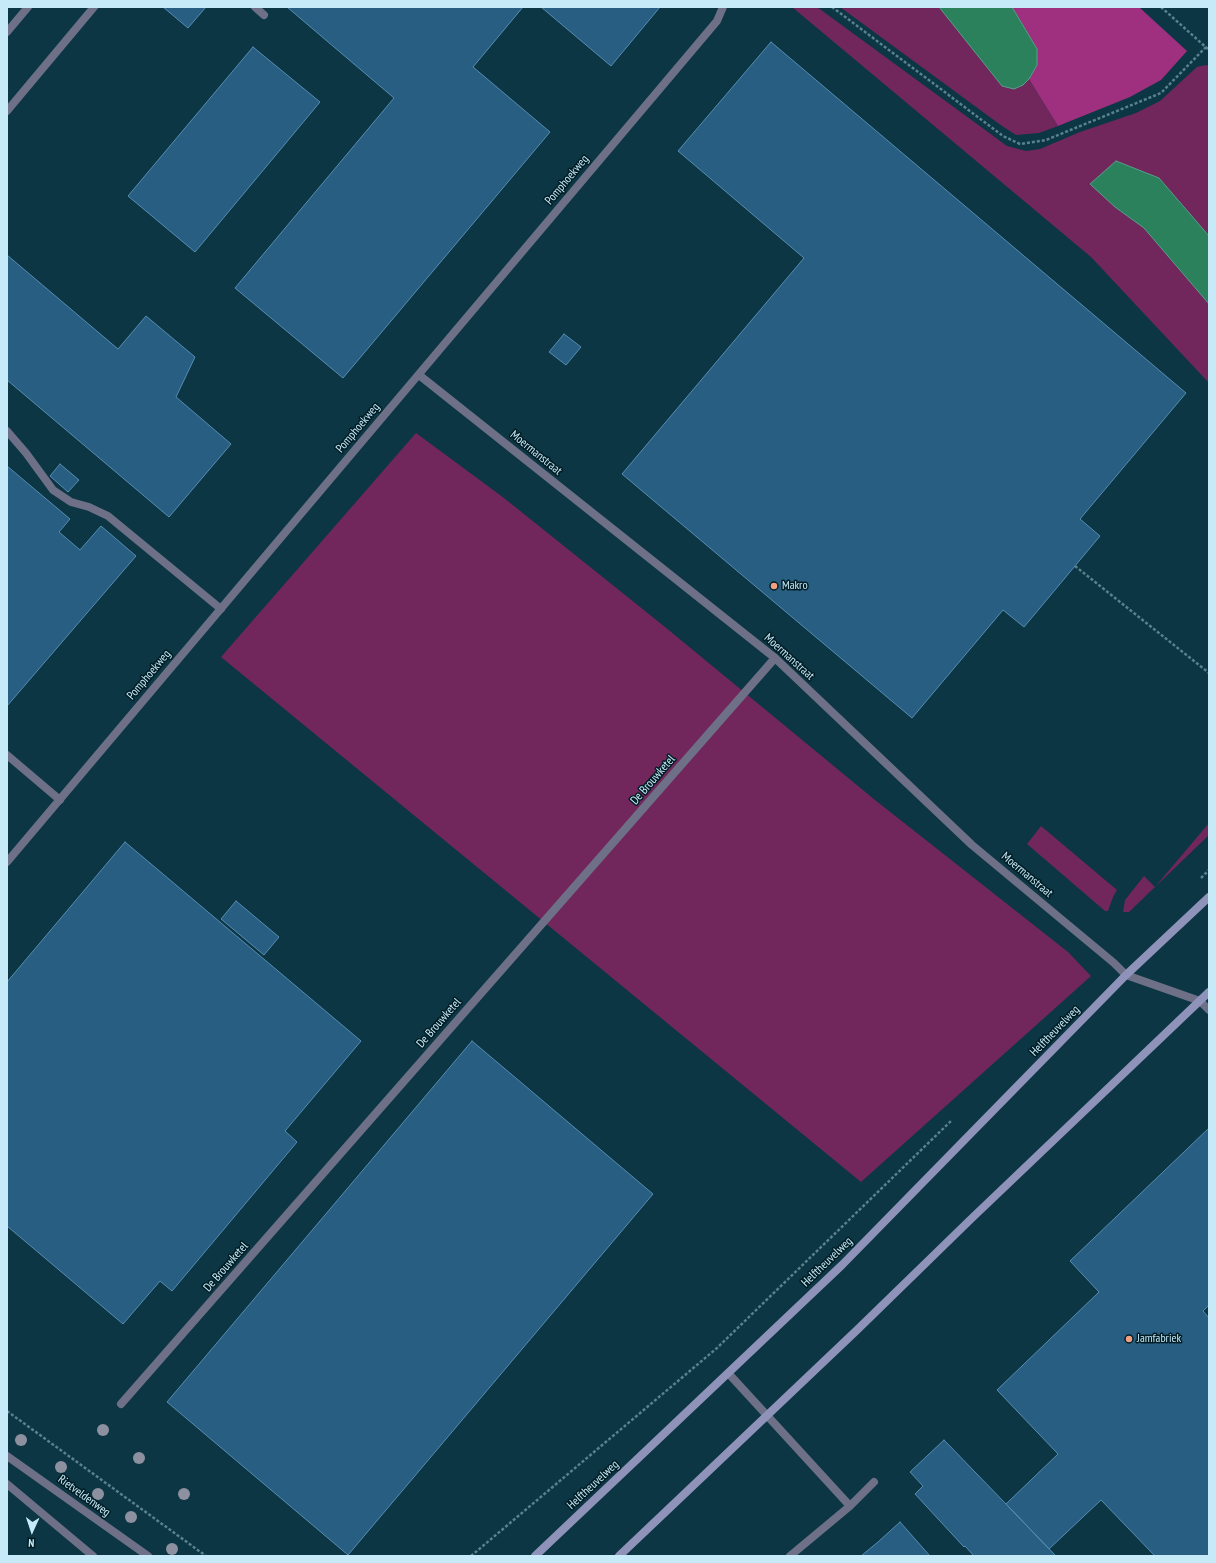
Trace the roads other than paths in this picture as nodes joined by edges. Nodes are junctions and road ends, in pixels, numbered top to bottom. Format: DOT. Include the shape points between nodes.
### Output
graph roads {
  1 [pos="28,7"];
  2 [pos="94,7"];
  3 [pos="255,7"];
  4 [pos="723,7"];
  5 [pos="264,15"];
  6 [pos="7,32"];
  7 [pos="7,111"];
  8 [pos="419,375"];
  9 [pos="7,431"];
  10 [pos="221,609"];
  11 [pos="775,658"];
  12 [pos="7,755"];
  13 [pos="60,800"];
  14 [pos="7,862"];
  15 [pos="1209,897"];
  16 [pos="1126,975"];
  17 [pos="1209,992"];
  18 [pos="1200,1001"];
  19 [pos="1209,1010"];
  20 [pos="729,1374"];
  21 [pos="122,1404"];
  22 [pos="767,1415"];
  23 [pos="7,1456"];
  24 [pos="874,1482"];
  25 [pos="7,1484"];
  26 [pos="850,1506"];
  27 [pos="93,1556"];
  28 [pos="148,1556"];
  29 [pos="535,1556"];
  30 [pos="619,1556"];
  31 [pos="790,1556"];
  1 -- 6 [label="street"];
  2 -- 7 [label="street"];
  3 -- 5 [label="street"];
  4 -- 8 [label="street, Pomphoekweg" via="717,21"];
  8 -- 10 [label="street, Pomphoekweg"];
  8 -- 11 [label="street, Moermanstraat"];
  9 -- 10 [label="street" via="53,490 71,502 108,516"];
  10 -- 13 [label="street, Pomphoekweg"];
  11 -- 16 [label="street, Moermanstraat" via="972,845"];
  11 -- 21 [label="street, De Brouwketel"];
  12 -- 13 [label="street"];
  13 -- 14 [label="street, Pomphoekweg"];
  15 -- 16 [label="main road, Helftheuvelweg"];
  16 -- 18 [label="street"];
  16 -- 20 [label="main road, Helftheuvelweg" via="842,1265"];
  17 -- 18 [label="main road"];
  18 -- 19 [label="street"];
  18 -- 22 [label="main road"];
  20 -- 22 [label="street"];
  20 -- 29 [label="main road, Helftheuvelweg"];
  22 -- 26 [label="street"];
  22 -- 30 [label="main road"];
  23 -- 28 [label="street, Rietveldenweg"];
  24 -- 26 [label="street"];
  25 -- 27 [label="street"];
  26 -- 31 [label="street"];
}
